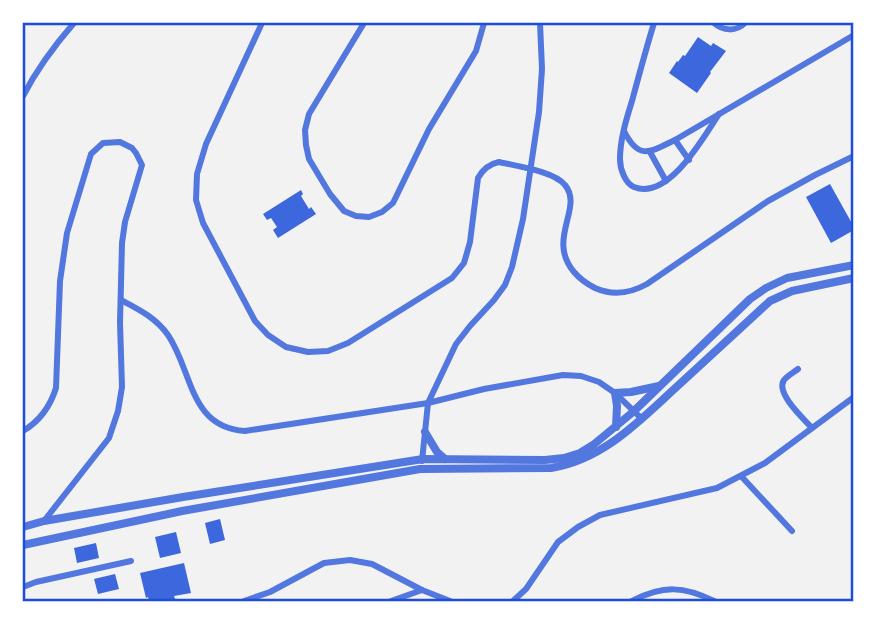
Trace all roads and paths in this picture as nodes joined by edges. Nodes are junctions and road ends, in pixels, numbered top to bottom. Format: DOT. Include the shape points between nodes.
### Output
graph roads {
  1 [pos="74,23"];
  2 [pos="262,23"];
  3 [pos="364,23"];
  4 [pos="484,23"];
  5 [pos="540,23"];
  6 [pos="653,23"];
  7 [pos="714,23"];
  8 [pos="745,23"];
  9 [pos="854,35"];
  10 [pos="23,96"];
  11 [pos="719,114"];
  12 [pos="623,130"];
  13 [pos="674,140"];
  14 [pos="650,152"];
  15 [pos="854,156"];
  16 [pos="689,160"];
  17 [pos="529,170"];
  18 [pos="666,180"];
  19 [pos="854,265"];
  20 [pos="854,278"];
  21 [pos="121,300"];
  22 [pos="798,369"];
  23 [pos="662,385"];
  24 [pos="615,393"];
  25 [pos="854,397"];
  26 [pos="428,403"];
  27 [pos="634,412"];
  28 [pos="642,419"];
  29 [pos="616,427"];
  30 [pos="812,428"];
  31 [pos="23,430"];
  32 [pos="425,432"];
  33 [pos="422,459"];
  34 [pos="445,459"];
  35 [pos="420,470"];
  36 [pos="741,476"];
  37 [pos="44,521"];
  38 [pos="23,527"];
  39 [pos="792,531"];
  40 [pos="23,545"];
  41 [pos="131,561"];
  42 [pos="23,587"];
  43 [pos="422,590"];
  44 [pos="244,601"];
  45 [pos="391,601"];
  46 [pos="450,601"];
  47 [pos="513,601"];
  48 [pos="632,601"];
  49 [pos="714,601"];
  1 -- 10 [label="street"];
  2 -- 17 [label="street" via="206,144 197,174 196,200 203,223 256,321 286,347 328,351 348,343 452,278 464,263 470,242 481,173 499,162"];
  3 -- 4 [label="street" via="309,114 305,138 309,159 335,201 349,214 362,217 376,215 393,202 429,129 476,51"];
  5 -- 17 [label="street" via="539,112"];
  6 -- 12 [label="street"];
  7 -- 8 [label="street" via="733,30"];
  9 -- 11 [label="street"];
  11 -- 13 [label="street"];
  11 -- 16 [label="street"];
  12 -- 14 [label="street" via="638,150"];
  12 -- 18 [label="street" via="620,160 624,177 634,186 649,188"];
  13 -- 14 [label="street"];
  13 -- 16 [label="street"];
  14 -- 18 [label="street"];
  15 -- 17 [label="street" via="768,201 647,284 623,293 592,287 570,268 562,252 571,206 568,190 554,176"];
  16 -- 18 [label="street"];
  17 -- 26 [label="street" via="509,276 456,344"];
  19 -- 23 [label="street" via="787,278 766,288"];
  20 -- 28 [label="street" via="792,291 770,301"];
  21 -- 26 [label="street" via="150,315 163,329 199,405 224,426 245,431"];
  21 -- 31 [label="street" via="125,222 142,164 132,148 114,141 90,154 61,264 53,397 45,413"];
  21 -- 37 [label="street" via="122,387 114,425 109,438"];
  22 -- 30 [label="street" via="784,380 783,393"];
  23 -- 24 [label="street"];
  23 -- 27 [label="street"];
  24 -- 26 [label="street" via="590,379 563,375"];
  24 -- 27 [label="street"];
  24 -- 29 [label="street"];
  25 -- 30 [label="street"];
  26 -- 32 [label="street"];
  27 -- 28 [label="street"];
  27 -- 29 [label="street"];
  28 -- 35 [label="street" via="598,452 569,465"];
  29 -- 34 [label="street" via="580,453 564,458"];
  30 -- 36 [label="street"];
  32 -- 33 [label="street"];
  32 -- 34 [label="street"];
  33 -- 34 [label="street"];
  33 -- 35 [label="street"];
  33 -- 37 [label="street"];
  35 -- 40 [label="street" via="182,510"];
  36 -- 39 [label="street"];
  36 -- 47 [label="street" via="717,488 600,515 578,527 558,542"];
  37 -- 38 [label="street"];
  41 -- 42 [label="street"];
  43 -- 44 [label="street" via="372,565 350,560 324,562"];
  43 -- 45 [label="street"];
  43 -- 46 [label="street"];
  48 -- 49 [label="street" via="671,589"];
}
